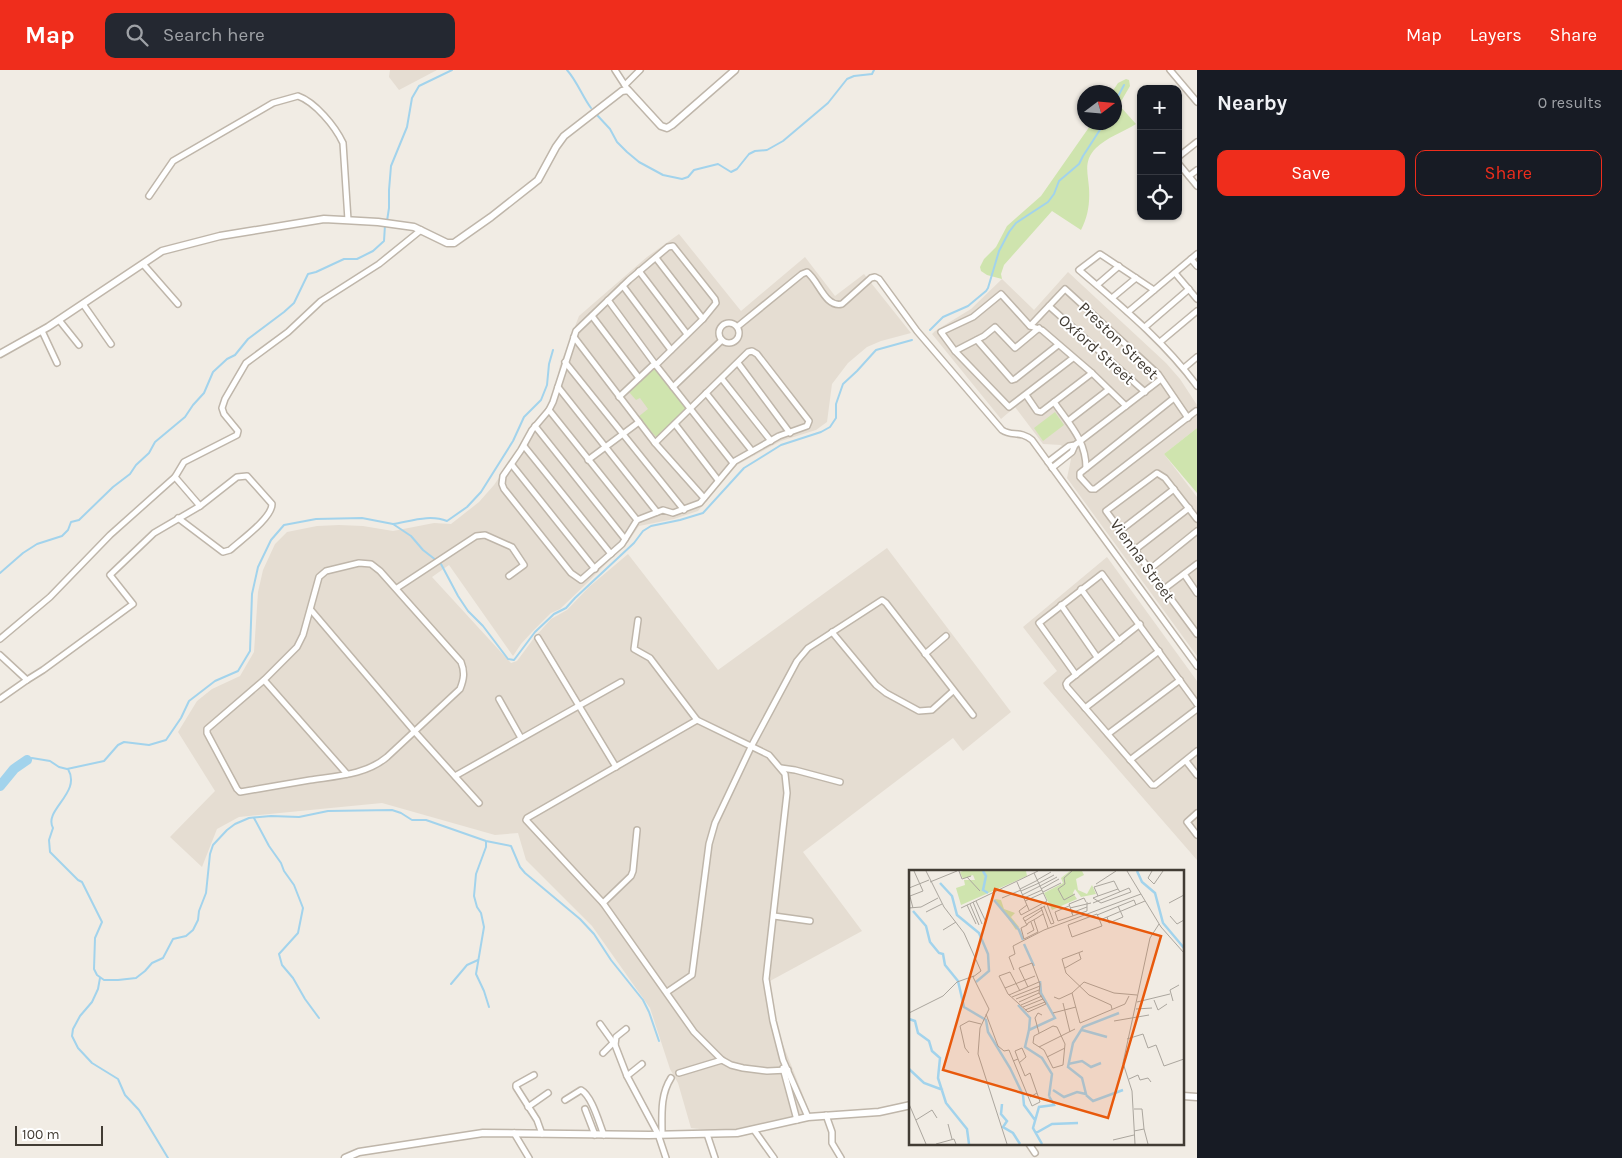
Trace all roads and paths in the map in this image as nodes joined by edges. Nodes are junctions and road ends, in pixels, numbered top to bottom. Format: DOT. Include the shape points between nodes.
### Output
graph roads {
  1 [pos="615,70"];
  2 [pos="640,70"];
  3 [pos="735,70"];
  4 [pos="1170,70"];
  5 [pos="626,87"];
  6 [pos="1197,102"];
  7 [pos="1197,142"];
  8 [pos="1182,154"];
  9 [pos="1182,167"];
  10 [pos="1197,170"];
  11 [pos="1190,176"];
  12 [pos="1197,186"];
  13 [pos="149,196"];
  14 [pos="348,220"];
  15 [pos="422,230"];
  16 [pos="1197,254"];
  17 [pos="656,258"];
  18 [pos="1191,259"];
  19 [pos="143,264"];
  20 [pos="1119,266"];
  21 [pos="1197,266"];
  22 [pos="640,271"];
  23 [pos="1175,273"];
  24 [pos="1136,278"];
  25 [pos="1097,285"];
  26 [pos="623,286"];
  27 [pos="1189,289"];
  28 [pos="1154,290"];
  29 [pos="1112,298"];
  30 [pos="1197,299"];
  31 [pos="608,300"];
  32 [pos="83,304"];
  33 [pos="178,304"];
  34 [pos="1049,306"];
  35 [pos="1197,310"];
  36 [pos="1128,312"];
  37 [pos="592,316"];
  38 [pos="703,319"];
  39 [pos="59,320"];
  40 [pos="737,326"];
  41 [pos="1030,326"];
  42 [pos="1145,327"];
  43 [pos="1039,328"];
  44 [pos="42,331"];
  45 [pos="687,334"];
  46 [pos="574,337"];
  47 [pos="722,340"];
  48 [pos="977,340"];
  49 [pos="1160,342"];
  50 [pos="111,344"];
  51 [pos="79,345"];
  52 [pos="1058,345"];
  53 [pos="671,350"];
  54 [pos="955,351"];
  55 [pos="0,354"];
  56 [pos="1197,357"];
  57 [pos="1073,358"];
  58 [pos="565,362"];
  59 [pos="57,363"];
  60 [pos="738,363"];
  61 [pos="655,364"];
  62 [pos="1184,368"];
  63 [pos="1092,373"];
  64 [pos="639,378"];
  65 [pos="722,378"];
  66 [pos="1161,379"];
  67 [pos="1197,386"];
  68 [pos="558,387"];
  69 [pos="673,387"];
  70 [pos="1108,390"];
  71 [pos="1145,392"];
  72 [pos="706,393"];
  73 [pos="1026,395"];
  74 [pos="619,397"];
  75 [pos="1174,398"];
  76 [pos="1054,402"];
  77 [pos="1126,406"];
  78 [pos="690,408"];
  79 [pos="549,410"];
  80 [pos="1196,411"];
  81 [pos="1188,418"];
  82 [pos="1068,421"];
  83 [pos="639,422"];
  84 [pos="675,424"];
  85 [pos="535,426"];
  86 [pos="790,433"];
  87 [pos="622,434"];
  88 [pos="1080,440"];
  89 [pos="771,441"];
  90 [pos="656,443"];
  91 [pos="1075,445"];
  92 [pos="524,446"];
  93 [pos="605,447"];
  94 [pos="752,452"];
  95 [pos="588,460"];
  96 [pos="1048,462"];
  97 [pos="733,463"];
  98 [pos="512,465"];
  99 [pos="1052,468"];
  100 [pos="1086,468"];
  101 [pos="175,477"];
  102 [pos="718,480"];
  103 [pos="1174,489"];
  104 [pos="704,498"];
  105 [pos="200,506"];
  106 [pos="1189,508"];
  107 [pos="684,510"];
  108 [pos="657,512"];
  109 [pos="178,518"];
  110 [pos="1197,518"];
  111 [pos="637,520"];
  112 [pos="1121,530"];
  113 [pos="1197,531"];
  114 [pos="625,539"];
  115 [pos="1136,549"];
  116 [pos="611,554"];
  117 [pos="1197,564"];
  118 [pos="596,569"];
  119 [pos="1150,569"];
  120 [pos="1184,574"];
  121 [pos="509,576"];
  122 [pos="397,588"];
  123 [pos="1164,589"];
  124 [pos="1081,590"];
  125 [pos="1197,593"];
  126 [pos="1060,605"];
  127 [pos="311,610"];
  128 [pos="638,620"];
  129 [pos="1140,624"];
  130 [pos="832,632"];
  131 [pos="1197,634"];
  132 [pos="946,636"];
  133 [pos="538,638"];
  134 [pos="0,639"];
  135 [pos="1119,640"];
  136 [pos="1159,651"];
  137 [pos="925,654"];
  138 [pos="0,655"];
  139 [pos="1097,657"];
  140 [pos="1197,666"];
  141 [pos="1076,675"];
  142 [pos="27,680"];
  143 [pos="264,680"];
  144 [pos="1180,680"];
  145 [pos="621,682"];
  146 [pos="953,691"];
  147 [pos="0,699"];
  148 [pos="498,699"];
  149 [pos="1197,704"];
  150 [pos="579,706"];
  151 [pos="1085,708"];
  152 [pos="1197,709"];
  153 [pos="973,714"];
  154 [pos="697,720"];
  155 [pos="415,732"];
  156 [pos="1108,734"];
  157 [pos="521,738"];
  158 [pos="752,746"];
  159 [pos="1197,751"];
  160 [pos="1130,760"];
  161 [pos="1186,761"];
  162 [pos="616,767"];
  163 [pos="781,768"];
  164 [pos="347,774"];
  165 [pos="1197,775"];
  166 [pos="455,776"];
  167 [pos="840,782"];
  168 [pos="479,803"];
  169 [pos="1197,813"];
  170 [pos="637,830"];
  171 [pos="1197,835"];
  172 [pos="603,902"];
  173 [pos="774,916"];
  174 [pos="810,921"];
  175 [pos="667,992"];
  176 [pos="600,1024"];
  177 [pos="626,1029"];
  178 [pos="614,1044"];
  179 [pos="604,1053"];
  180 [pos="722,1060"];
  181 [pos="642,1064"];
  182 [pos="786,1070"];
  183 [pos="679,1073"];
  184 [pos="534,1075"];
  185 [pos="627,1076"];
  186 [pos="671,1078"];
  187 [pos="548,1093"];
  188 [pos="1184,1096"];
  189 [pos="1197,1097"];
  190 [pos="565,1100"];
  191 [pos="909,1106"];
  192 [pos="528,1107"];
  193 [pos="585,1109"];
  194 [pos="826,1116"];
  195 [pos="808,1117"];
  196 [pos="797,1120"];
  197 [pos="754,1130"];
  198 [pos="514,1133"];
  199 [pos="542,1134"];
  200 [pos="660,1134"];
  201 [pos="707,1134"];
  202 [pos="595,1135"];
  203 [pos="604,1135"];
  204 [pos="1030,1146"];
  205 [pos="1035,1153"];
  206 [pos="345,1158"];
  207 [pos="530,1158"];
  208 [pos="666,1158"];
  209 [pos="715,1158"];
  210 [pos="774,1158"];
  211 [pos="841,1158"];
  1 -- 5 [label="street"];
  2 -- 5 [label="street"];
  3 -- 5 [label="street" via="667,128 661,126"];
  4 -- 6 [label="street"];
  5 -- 15 [label="street" via="564,136 538,180 492,217 454,243 447,243"];
  7 -- 8 [label="street"];
  9 -- 11 [label="street"];
  10 -- 11 [label="street"];
  11 -- 12 [label="street"];
  13 -- 14 [label="street" via="173,161 273,103 298,96 317,107 343,143"];
  14 -- 15 [label="street"];
  14 -- 19 [label="street" via="324,219 220,236 162,251"];
  15 -- 101 [label="street" via="379,264 320,301 288,332 246,363 222,408 238,431 237,435 184,462"];
  16 -- 18 [label="street"];
  17 -- 22 [label="street"];
  17 -- 38 [label="street"];
  17 -- 38 [label="street" via="673,246 715,299 716,303"];
  18 -- 21 [label="street"];
  18 -- 23 [label="street"];
  19 -- 32 [label="street"];
  19 -- 33 [label="street"];
  20 -- 24 [label="street"];
  20 -- 25 [label="street"];
  20 -- 25 [label="street" via="1100,254 1079,270"];
  22 -- 26 [label="street"];
  22 -- 45 [label="street"];
  23 -- 27 [label="street"];
  23 -- 28 [label="street"];
  24 -- 28 [label="street"];
  24 -- 29 [label="street"];
  25 -- 29 [label="street"];
  26 -- 31 [label="street"];
  26 -- 53 [label="street"];
  27 -- 30 [label="street"];
  27 -- 42 [label="street"];
  28 -- 36 [label="street"];
  29 -- 36 [label="street"];
  31 -- 37 [label="street"];
  31 -- 61 [label="street"];
  32 -- 39 [label="street"];
  32 -- 50 [label="street"];
  34 -- 41 [label="street"];
  34 -- 66 [label="street, Preston Street" via="1065,289"];
  34 -- 71 [label="street, Oxford Street"];
  35 -- 49 [label="street"];
  36 -- 42 [label="street"];
  37 -- 46 [label="street"];
  37 -- 64 [label="street"];
  38 -- 45 [label="street"];
  39 -- 44 [label="street"];
  39 -- 51 [label="street"];
  40 -- 47 [label="street" via="739,334 735,341"];
  40 -- 47 [label="street" via="728,323 723,326 720,331"];
  40 -- 96 [label="street" via="806,272 836,305 842,304 875,277 1002,430 1028,437"];
  41 -- 43 [label="street"];
  41 -- 54 [label="street" via="1001,294 972,317 942,330"];
  42 -- 49 [label="street"];
  43 -- 48 [label="street" via="1015,348 995,327"];
  43 -- 52 [label="street"];
  44 -- 55 [label="street"];
  44 -- 59 [label="street"];
  45 -- 53 [label="street"];
  46 -- 58 [label="street"];
  46 -- 74 [label="street"];
  47 -- 69 [label="street"];
  48 -- 52 [label="street" via="1012,380"];
  48 -- 54 [label="street"];
  49 -- 62 [label="street"];
  52 -- 57 [label="street"];
  53 -- 61 [label="street"];
  54 -- 73 [label="street" via="1007,406"];
  56 -- 62 [label="street"];
  57 -- 63 [label="street"];
  57 -- 73 [label="street"];
  58 -- 68 [label="street"];
  58 -- 87 [label="street"];
  60 -- 65 [label="street"];
  60 -- 86 [label="street"];
  60 -- 86 [label="street" via="752,350 805,415 809,422 807,426"];
  61 -- 64 [label="street"];
  61 -- 69 [label="street"];
  62 -- 67 [label="street"];
  63 -- 70 [label="street"];
  63 -- 76 [label="street"];
  64 -- 74 [label="street"];
  65 -- 72 [label="street"];
  65 -- 89 [label="street"];
  66 -- 71 [label="street"];
  66 -- 75 [label="street, Preston Street"];
  68 -- 79 [label="street"];
  68 -- 93 [label="street"];
  69 -- 78 [label="street"];
  70 -- 77 [label="street"];
  70 -- 82 [label="street"];
  71 -- 77 [label="street"];
  72 -- 78 [label="street"];
  72 -- 94 [label="street"];
  73 -- 76 [label="street" via="1039,412"];
  74 -- 83 [label="street"];
  75 -- 81 [label="street, Preston Street"];
  75 -- 100 [label="street"];
  76 -- 82 [label="street"];
  77 -- 88 [label="street"];
  78 -- 84 [label="street"];
  78 -- 97 [label="street"];
  79 -- 85 [label="street"];
  79 -- 95 [label="street"];
  80 -- 81 [label="street"];
  81 -- 100 [label="street" via="1094,490 1080,477"];
  82 -- 88 [label="street"];
  83 -- 87 [label="street"];
  83 -- 90 [label="street"];
  84 -- 90 [label="street"];
  84 -- 102 [label="street"];
  85 -- 92 [label="street"];
  85 -- 114 [label="street"];
  86 -- 89 [label="street"];
  87 -- 93 [label="street"];
  87 -- 107 [label="street"];
  88 -- 91 [label="street"];
  88 -- 100 [label="street"];
  89 -- 94 [label="street"];
  90 -- 104 [label="street"];
  91 -- 96 [label="street"];
  91 -- 99 [label="street" via="1072,452"];
  92 -- 98 [label="street"];
  92 -- 116 [label="street"];
  93 -- 95 [label="street"];
  93 -- 108 [label="street"];
  94 -- 97 [label="street"];
  95 -- 111 [label="street"];
  96 -- 99 [label="street"];
  97 -- 102 [label="street"];
  98 -- 118 [label="street"];
  98 -- 118 [label="street" via="503,476 504,489 571,573 581,580"];
  99 -- 140 [label="street"];
  101 -- 105 [label="street"];
  101 -- 134 [label="street" via="110,535 50,597"];
  102 -- 104 [label="street"];
  103 -- 106 [label="street"];
  103 -- 112 [label="street"];
  103 -- 112 [label="street, Vienna Street" via="1157,473 1106,511"];
  104 -- 107 [label="street"];
  105 -- 109 [label="street"];
  105 -- 109 [label="street" via="241,476 247,476 272,504 268,516 230,550 223,552"];
  106 -- 110 [label="street"];
  106 -- 115 [label="street"];
  107 -- 108 [label="street"];
  108 -- 111 [label="street"];
  109 -- 142 [label="street" via="154,533 110,575 133,604"];
  111 -- 114 [label="street"];
  112 -- 115 [label="street, Vienna Street"];
  113 -- 119 [label="street"];
  114 -- 116 [label="street"];
  115 -- 119 [label="street, Vienna Street"];
  116 -- 118 [label="street"];
  117 -- 120 [label="street"];
  119 -- 123 [label="street, Vienna Street"];
  120 -- 123 [label="street"];
  120 -- 125 [label="street"];
  121 -- 122 [label="street" via="524,565 512,548 485,535 476,536"];
  122 -- 127 [label="street" via="371,564 359,563 326,570 319,577"];
  122 -- 155 [label="street" via="464,669 460,690"];
  123 -- 131 [label="street, Vienna Street"];
  124 -- 126 [label="street"];
  124 -- 129 [label="street" via="1104,574"];
  124 -- 135 [label="street"];
  126 -- 139 [label="street"];
  126 -- 141 [label="street" via="1039,625"];
  127 -- 143 [label="street" via="297,647"];
  127 -- 155 [label="street"];
  128 -- 154 [label="street" via="634,649 650,658"];
  129 -- 135 [label="street"];
  129 -- 136 [label="street"];
  130 -- 137 [label="street" via="882,600"];
  130 -- 146 [label="street" via="876,685 919,711 932,710"];
  130 -- 158 [label="street" via="808,648 797,661"];
  132 -- 137 [label="street"];
  133 -- 150 [label="street"];
  135 -- 139 [label="street"];
  136 -- 144 [label="street"];
  136 -- 151 [label="street"];
  137 -- 146 [label="street"];
  138 -- 142 [label="street"];
  139 -- 141 [label="street"];
  141 -- 151 [label="street" via="1066,686"];
  142 -- 147 [label="street"];
  143 -- 164 [label="street"];
  143 -- 164 [label="street" via="207,729 238,791"];
  144 -- 149 [label="street"];
  144 -- 156 [label="street"];
  145 -- 150 [label="street"];
  146 -- 153 [label="street"];
  148 -- 157 [label="street"];
  150 -- 157 [label="street"];
  150 -- 162 [label="street"];
  151 -- 156 [label="street"];
  152 -- 160 [label="street"];
  154 -- 158 [label="street"];
  154 -- 162 [label="street"];
  155 -- 164 [label="street" via="380,764"];
  155 -- 166 [label="street"];
  156 -- 160 [label="street"];
  157 -- 166 [label="street"];
  158 -- 163 [label="street" via="769,754"];
  158 -- 175 [label="street" via="715,823 709,844 692,975"];
  159 -- 161 [label="street"];
  160 -- 161 [label="street" via="1154,785"];
  161 -- 165 [label="street"];
  162 -- 172 [label="street" via="526,820"];
  163 -- 167 [label="street"];
  163 -- 173 [label="street" via="788,794"];
  166 -- 168 [label="street"];
  169 -- 171 [label="street" via="1187,822"];
  170 -- 172 [label="street" via="631,876"];
  172 -- 175 [label="street"];
  173 -- 174 [label="street"];
  173 -- 182 [label="street" via="766,979"];
  175 -- 180 [label="street" via="694,1032"];
  176 -- 178 [label="street"];
  177 -- 178 [label="street" via="616,1036"];
  178 -- 179 [label="street"];
  178 -- 185 [label="street"];
  180 -- 182 [label="street" via="743,1068"];
  180 -- 183 [label="street"];
  181 -- 185 [label="street"];
  182 -- 195 [label="street"];
  182 -- 196 [label="street"];
  184 -- 192 [label="street" via="516,1085"];
  185 -- 200 [label="street"];
  186 -- 200 [label="street" via="663,1096"];
  187 -- 192 [label="street"];
  188 -- 189 [label="street"];
  190 -- 203 [label="street" via="583,1090"];
  191 -- 194 [label="street"];
  192 -- 199 [label="street"];
  193 -- 202 [label="street"];
  194 -- 195 [label="street"];
  194 -- 211 [label="street" via="832,1143"];
  195 -- 196 [label="street"];
  196 -- 197 [label="street"];
  197 -- 201 [label="street"];
  197 -- 210 [label="street"];
  198 -- 199 [label="street"];
  198 -- 206 [label="street" via="483,1133 359,1152"];
  198 -- 207 [label="street"];
  199 -- 202 [label="street"];
  200 -- 201 [label="street"];
  200 -- 203 [label="street"];
  200 -- 208 [label="street"];
  201 -- 209 [label="street"];
  202 -- 203 [label="street"];
  204 -- 205 [label="street"];
}
